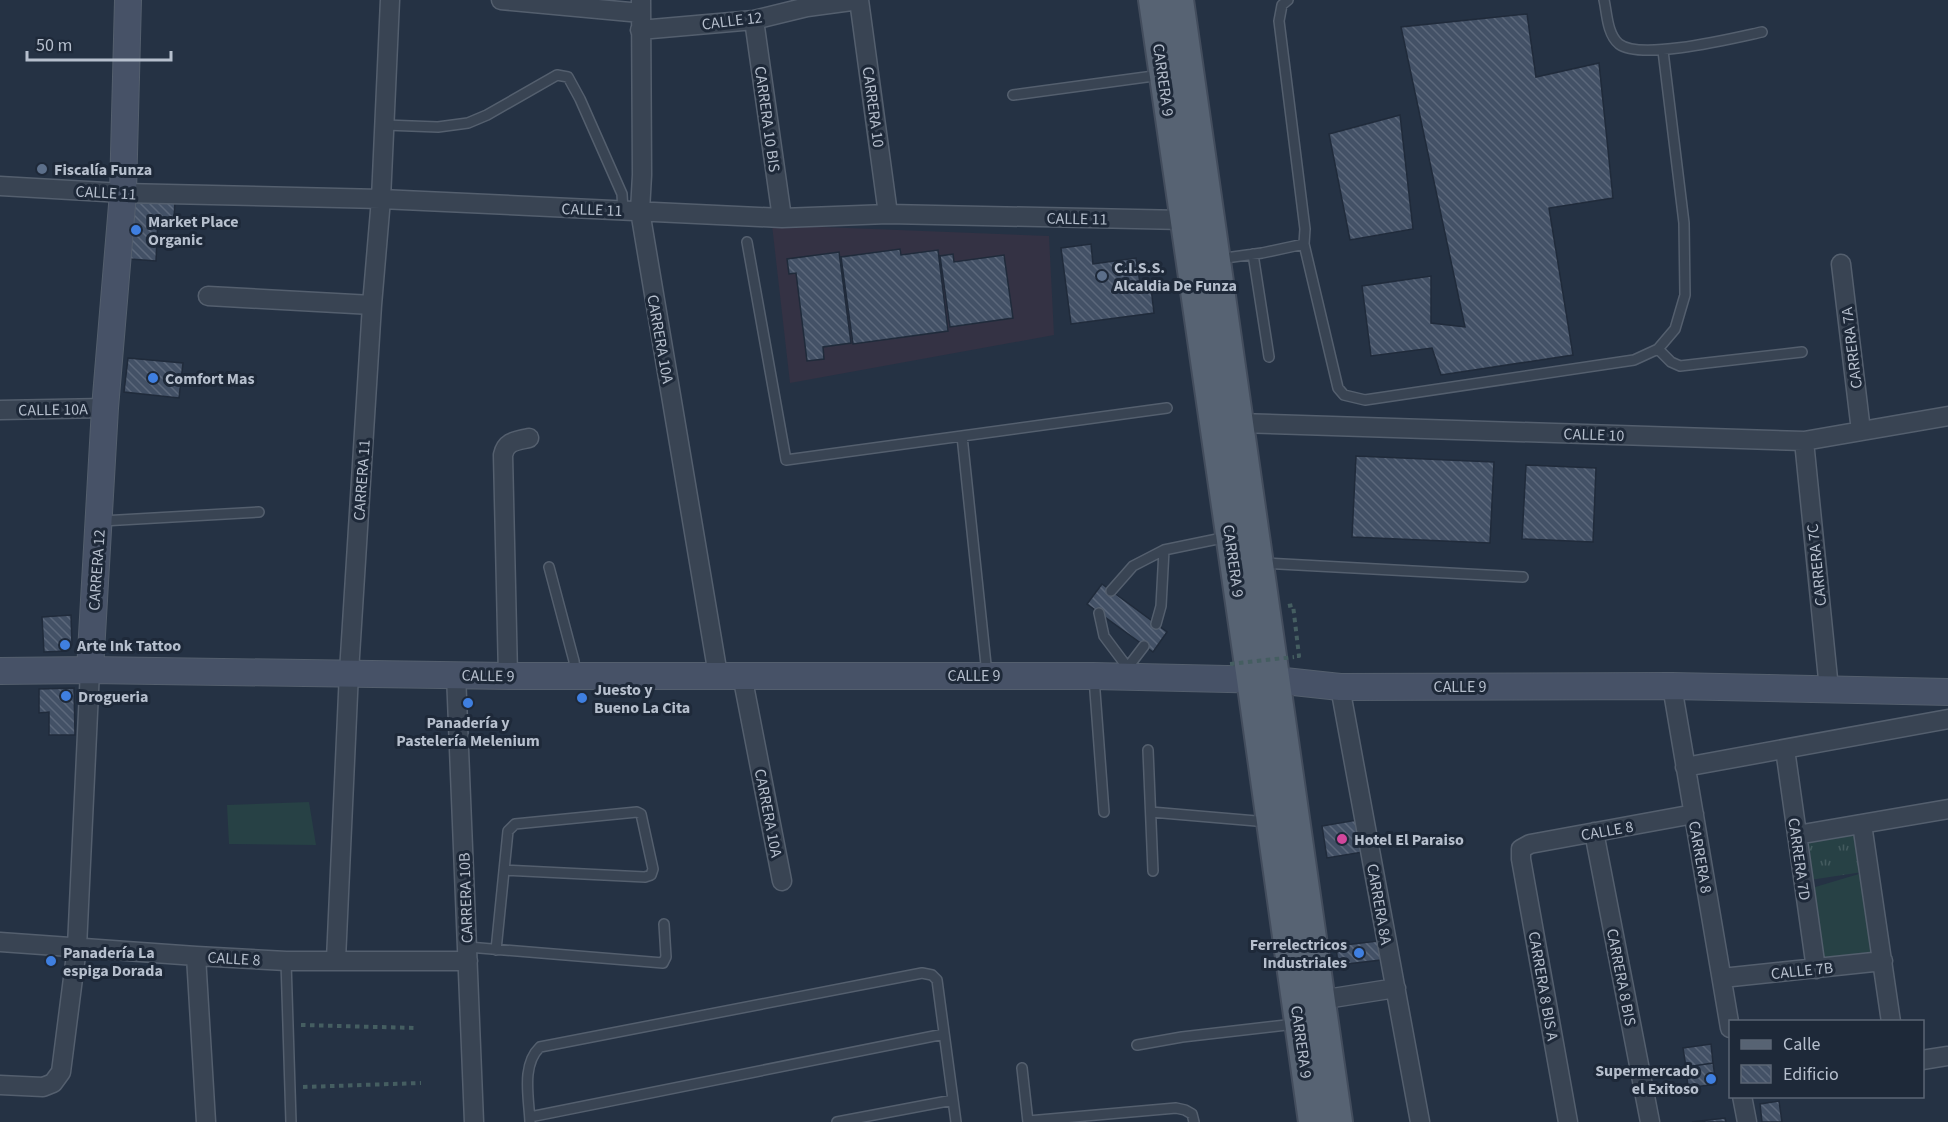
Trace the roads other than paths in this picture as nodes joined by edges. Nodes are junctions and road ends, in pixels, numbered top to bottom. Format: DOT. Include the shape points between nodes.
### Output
graph roads {
  1 [pos="128,0"];
  2 [pos="390,0"];
  3 [pos="501,0"];
  4 [pos="859,0"];
  5 [pos="1153,0"];
  6 [pos="1179,0"];
  7 [pos="1288,0"];
  8 [pos="1604,0"];
  9 [pos="807,4"];
  10 [pos="640,14"];
  11 [pos="754,20"];
  12 [pos="1762,32"];
  13 [pos="1663,51"];
  14 [pos="1163,74"];
  15 [pos="1013,95"];
  16 [pos="385,125"];
  17 [pos="0,186"];
  18 [pos="123,193"];
  19 [pos="381,199"];
  20 [pos="631,211"];
  21 [pos="888,214"];
  22 [pos="782,218"];
  23 [pos="1184,220"];
  24 [pos="747,242"];
  25 [pos="1304,244"];
  26 [pos="1253,254"];
  27 [pos="1214,259"];
  28 [pos="1841,264"];
  29 [pos="208,296"];
  30 [pos="372,305"];
  31 [pos="1658,349"];
  32 [pos="1802,352"];
  33 [pos="1269,357"];
  34 [pos="105,408"];
  35 [pos="1167,408"];
  36 [pos="0,410"];
  37 [pos="1948,416"];
  38 [pos="1238,423"];
  39 [pos="1861,431"];
  40 [pos="962,436"];
  41 [pos="529,438"];
  42 [pos="1804,441"];
  43 [pos="259,512"];
  44 [pos="99,522"];
  45 [pos="1230,537"];
  46 [pos="1164,550"];
  47 [pos="1258,563"];
  48 [pos="549,567"];
  49 [pos="1523,577"];
  50 [pos="1111,591"];
  51 [pos="1099,613"];
  52 [pos="1156,624"];
  53 [pos="1144,646"];
  54 [pos="90,670"];
  55 [pos="0,671"];
  56 [pos="349,672"];
  57 [pos="1131,672"];
  58 [pos="456,674"];
  59 [pos="987,674"];
  60 [pos="1252,674"];
  61 [pos="730,675"];
  62 [pos="508,676"];
  63 [pos="576,676"];
  64 [pos="1094,676"];
  65 [pos="1672,686"];
  66 [pos="1340,687"];
  67 [pos="1829,689"];
  68 [pos="1948,692"];
  69 [pos="1948,719"];
  70 [pos="1785,748"];
  71 [pos="1148,750"];
  72 [pos="1685,767"];
  73 [pos="1948,809"];
  74 [pos="1104,812"];
  75 [pos="1151,812"];
  76 [pos="1694,814"];
  77 [pos="1271,822"];
  78 [pos="1862,824"];
  79 [pos="1594,832"];
  80 [pos="1797,835"];
  81 [pos="1521,849"];
  82 [pos="504,870"];
  83 [pos="1153,871"];
  84 [pos="782,881"];
  85 [pos="664,924"];
  86 [pos="0,942"];
  87 [pos="77,947"];
  88 [pos="496,950"];
  89 [pos="468,954"];
  90 [pos="196,956"];
  91 [pos="336,960"];
  92 [pos="286,961"];
  93 [pos="1883,961"];
  94 [pos="1816,969"];
  95 [pos="1722,978"];
  96 [pos="1396,988"];
  97 [pos="1320,1000"];
  98 [pos="1730,1020"];
  99 [pos="1891,1020"];
  100 [pos="1299,1024"];
  101 [pos="944,1034"];
  102 [pos="1137,1045"];
  103 [pos="1948,1056"];
  104 [pos="1924,1060"];
  105 [pos="1022,1068"];
  106 [pos="0,1085"];
  107 [pos="1742,1098"];
  108 [pos="953,1100"];
  109 [pos="530,1120"];
  110 [pos="206,1122"];
  111 [pos="291,1122"];
  112 [pos="474,1122"];
  113 [pos="837,1122"];
  114 [pos="956,1122"];
  115 [pos="1028,1122"];
  116 [pos="1194,1122"];
  117 [pos="1313,1122"];
  118 [pos="1338,1122"];
  119 [pos="1420,1122"];
  120 [pos="1568,1122"];
  121 [pos="1650,1122"];
  122 [pos="1747,1122"];
  1 -- 18 [label="main road, CARRERA 12"];
  2 -- 16 [label="street, CARRERA 11"];
  3 -- 10 [label="street, CALLE 12"];
  4 -- 9 [label="street, CALLE 12"];
  4 -- 21 [label="street, CARRERA 10"];
  5 -- 14 [label="main road, CARRERA 9"];
  6 -- 27 [label="main road, CARRERA 9"];
  7 -- 25 [label="lane" via="1282,5 1279,21"];
  8 -- 13 [label="lane" via="1611,34 1619,44"];
  9 -- 11 [label="street, CALLE 12"];
  10 -- 11 [label="street, CALLE 12"];
  10 -- 20 [label="street, CARRERA 10A" via="642,175"];
  11 -- 22 [label="street, CARRERA 10 BIS"];
  12 -- 13 [label="lane"];
  13 -- 31 [label="lane" via="1684,223 1685,295 1675,329"];
  14 -- 15 [label="lane"];
  14 -- 23 [label="main road, CARRERA 9"];
  16 -- 19 [label="street, CARRERA 11"];
  16 -- 20 [label="lane" via="438,127 468,123 557,75 568,77"];
  17 -- 18 [label="street, CALLE 11"];
  18 -- 19 [label="street, CALLE 11"];
  18 -- 34 [label="main road, CARRERA 12"];
  19 -- 20 [label="street, CALLE 11"];
  19 -- 30 [label="street, CARRERA 11"];
  20 -- 22 [label="street, CALLE 11"];
  20 -- 61 [label="street, CARRERA 10A"];
  21 -- 22 [label="street, CALLE 11"];
  21 -- 23 [label="street, CALLE 11"];
  23 -- 45 [label="main road, CARRERA 9"];
  24 -- 40 [label="lane" via="786,460"];
  25 -- 26 [label="lane"];
  25 -- 31 [label="lane" via="1338,388 1344,395 1365,400 1634,360"];
  26 -- 27 [label="lane"];
  26 -- 33 [label="lane"];
  27 -- 38 [label="main road, CARRERA 9"];
  28 -- 39 [label="street, CARRERA 7A"];
  29 -- 30 [label="street"];
  30 -- 56 [label="street, CARRERA 11"];
  31 -- 32 [label="lane" via="1680,366"];
  34 -- 36 [label="street, CALLE 10A"];
  34 -- 44 [label="main road, CARRERA 12"];
  35 -- 40 [label="lane"];
  37 -- 39 [label="street, CALLE 10"];
  38 -- 42 [label="street, CALLE 10"];
  38 -- 47 [label="main road, CARRERA 9"];
  39 -- 42 [label="street, CALLE 10"];
  40 -- 59 [label="lane"];
  41 -- 62 [label="street" via="510,442 503,455"];
  42 -- 67 [label="street, CARRERA 7C"];
  43 -- 44 [label="lane"];
  44 -- 54 [label="main road, CARRERA 12"];
  45 -- 46 [label="lane"];
  45 -- 60 [label="main road, CARRERA 9"];
  46 -- 50 [label="lane" via="1132,566"];
  46 -- 52 [label="lane" via="1161,606"];
  47 -- 49 [label="lane"];
  47 -- 60 [label="main road, CARRERA 9"];
  48 -- 63 [label="lane"];
  51 -- 57 [label="lane" via="1104,636"];
  53 -- 57 [label="lane"];
  54 -- 55 [label="main road, CALLE 9"];
  54 -- 56 [label="main road, CALLE 9"];
  54 -- 87 [label="street, CARRERA 12"];
  56 -- 58 [label="main road, CALLE 9"];
  56 -- 91 [label="street, CARRERA 11"];
  57 -- 60 [label="main road, CALLE 9"];
  57 -- 64 [label="main road, CALLE 9"];
  58 -- 62 [label="main road, CALLE 9"];
  58 -- 89 [label="street, CARRERA 10B"];
  59 -- 61 [label="main road, CALLE 9"];
  59 -- 64 [label="main road, CALLE 9"];
  60 -- 66 [label="main road, CALLE 9"];
  60 -- 77 [label="main road, CARRERA 9"];
  60 -- 97 [label="main road, CARRERA 9"];
  61 -- 63 [label="main road, CALLE 9"];
  61 -- 84 [label="street, CARRERA 10A"];
  62 -- 63 [label="main road, CALLE 9"];
  64 -- 74 [label="lane"];
  65 -- 66 [label="main road, CALLE 9"];
  65 -- 67 [label="main road, CALLE 9"];
  65 -- 72 [label="street, CARRERA 8"];
  66 -- 96 [label="street, CARRERA 8A"];
  67 -- 68 [label="main road, CALLE 9"];
  69 -- 70 [label="street"];
  70 -- 72 [label="street"];
  70 -- 80 [label="street, CARRERA 7D"];
  71 -- 75 [label="lane"];
  72 -- 76 [label="street, CARRERA 8"];
  73 -- 78 [label="street"];
  75 -- 77 [label="lane"];
  75 -- 83 [label="lane"];
  76 -- 79 [label="street, CALLE 8"];
  76 -- 95 [label="street, CARRERA 8"];
  77 -- 100 [label="main road, CARRERA 9"];
  78 -- 80 [label="street"];
  78 -- 93 [label="street"];
  79 -- 81 [label="street, CALLE 8"];
  79 -- 121 [label="street, CARRERA 8 BIS"];
  80 -- 94 [label="street, CARRERA 7D"];
  81 -- 120 [label="street, CARRERA 8 BIS A"];
  82 -- 82 [label="lane" via="508,831 515,824 632,811 641,814 653,869 645,877"];
  82 -- 88 [label="lane"];
  85 -- 88 [label="lane" via="663,963"];
  86 -- 87 [label="street, CALLE 8"];
  87 -- 90 [label="street, CALLE 8"];
  87 -- 106 [label="street, CARRERA 12" via="61,1072 53,1083 43,1087"];
  88 -- 89 [label="lane"];
  89 -- 91 [label="street, CALLE 8"];
  89 -- 112 [label="street, CARRERA 10B"];
  90 -- 92 [label="street, CALLE 8"];
  90 -- 110 [label="street"];
  91 -- 92 [label="street, CALLE 8"];
  92 -- 111 [label="lane"];
  93 -- 94 [label="street, CALLE 7B"];
  93 -- 99 [label="street"];
  94 -- 95 [label="street, CALLE 7B"];
  95 -- 98 [label="street, CARRERA 8"];
  96 -- 97 [label="street"];
  96 -- 119 [label="street, CARRERA 8A"];
  97 -- 118 [label="main road, CARRERA 9"];
  100 -- 102 [label="lane"];
  100 -- 117 [label="main road, CARRERA 9"];
  101 -- 108 [label="lane"];
  101 -- 109 [label="lane"];
  101 -- 109 [label="lane" via="937,980 922,973 540,1047 532,1054 528,1066"];
  103 -- 104 [label="street"];
  105 -- 115 [label="lane"];
  107 -- 122 [label="street"];
  108 -- 113 [label="lane"];
  108 -- 114 [label="lane"];
  115 -- 116 [label="lane" via="1176,1108 1192,1114"];
}
